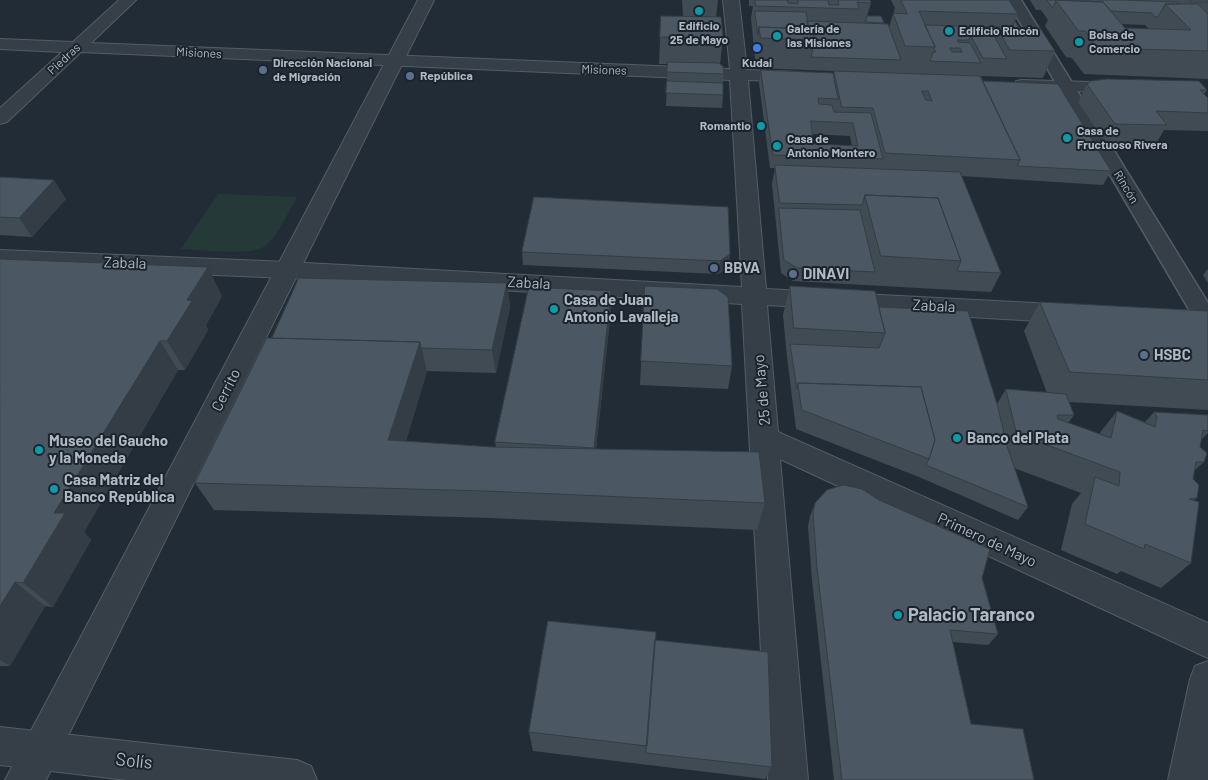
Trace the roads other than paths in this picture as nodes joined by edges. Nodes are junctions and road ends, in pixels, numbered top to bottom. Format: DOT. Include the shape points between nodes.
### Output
graph roads {
  1 [pos="128,0"];
  2 [pos="426,0"];
  3 [pos="731,0"];
  4 [pos="1014,0"];
  5 [pos="0,44"];
  6 [pos="77,47"];
  7 [pos="394,62"];
  8 [pos="739,75"];
  9 [pos="818,78"];
  10 [pos="1006,84"];
  11 [pos="1065,86"];
  12 [pos="1141,88"];
  13 [pos="0,118"];
  14 [pos="0,258"];
  15 [pos="288,270"];
  16 [pos="754,296"];
  17 [pos="1099,315"];
  18 [pos="1178,320"];
  19 [pos="1208,322"];
  20 [pos="766,439"];
  21 [pos="1208,641"];
  22 [pos="1208,679"];
  23 [pos="0,746"];
  24 [pos="32,765"];
  25 [pos="298,780"];
  26 [pos="788,780"];
  27 [pos="1188,780"];
  1 -- 6 [label="street, Piedras"];
  2 -- 7 [label="street, Cerrito"];
  3 -- 8 [label="street, 25 de Mayo"];
  4 -- 11 [label="street, Rincón"];
  5 -- 6 [label="street, Misiones"];
  6 -- 7 [label="street, Misiones"];
  6 -- 13 [label="street, Piedras"];
  7 -- 8 [label="street, Misiones"];
  7 -- 15 [label="street, Cerrito"];
  8 -- 9 [label="street, Misiones"];
  8 -- 16 [label="street, 25 de Mayo"];
  10 -- 11 [label="street"];
  11 -- 12 [label="street"];
  11 -- 19 [label="street, Rincón"];
  14 -- 15 [label="street, Zabala"];
  15 -- 16 [label="street, Zabala"];
  15 -- 24 [label="street, Cerrito"];
  16 -- 17 [label="street, Zabala"];
  16 -- 20 [label="street, 25 de Mayo"];
  18 -- 19 [label="street"];
  20 -- 21 [label="street, Primero de Mayo"];
  20 -- 26 [label="street, 25 de Mayo"];
  22 -- 27 [label="street"];
  23 -- 24 [label="street, Solís"];
  24 -- 25 [label="street, Solís"];
}
